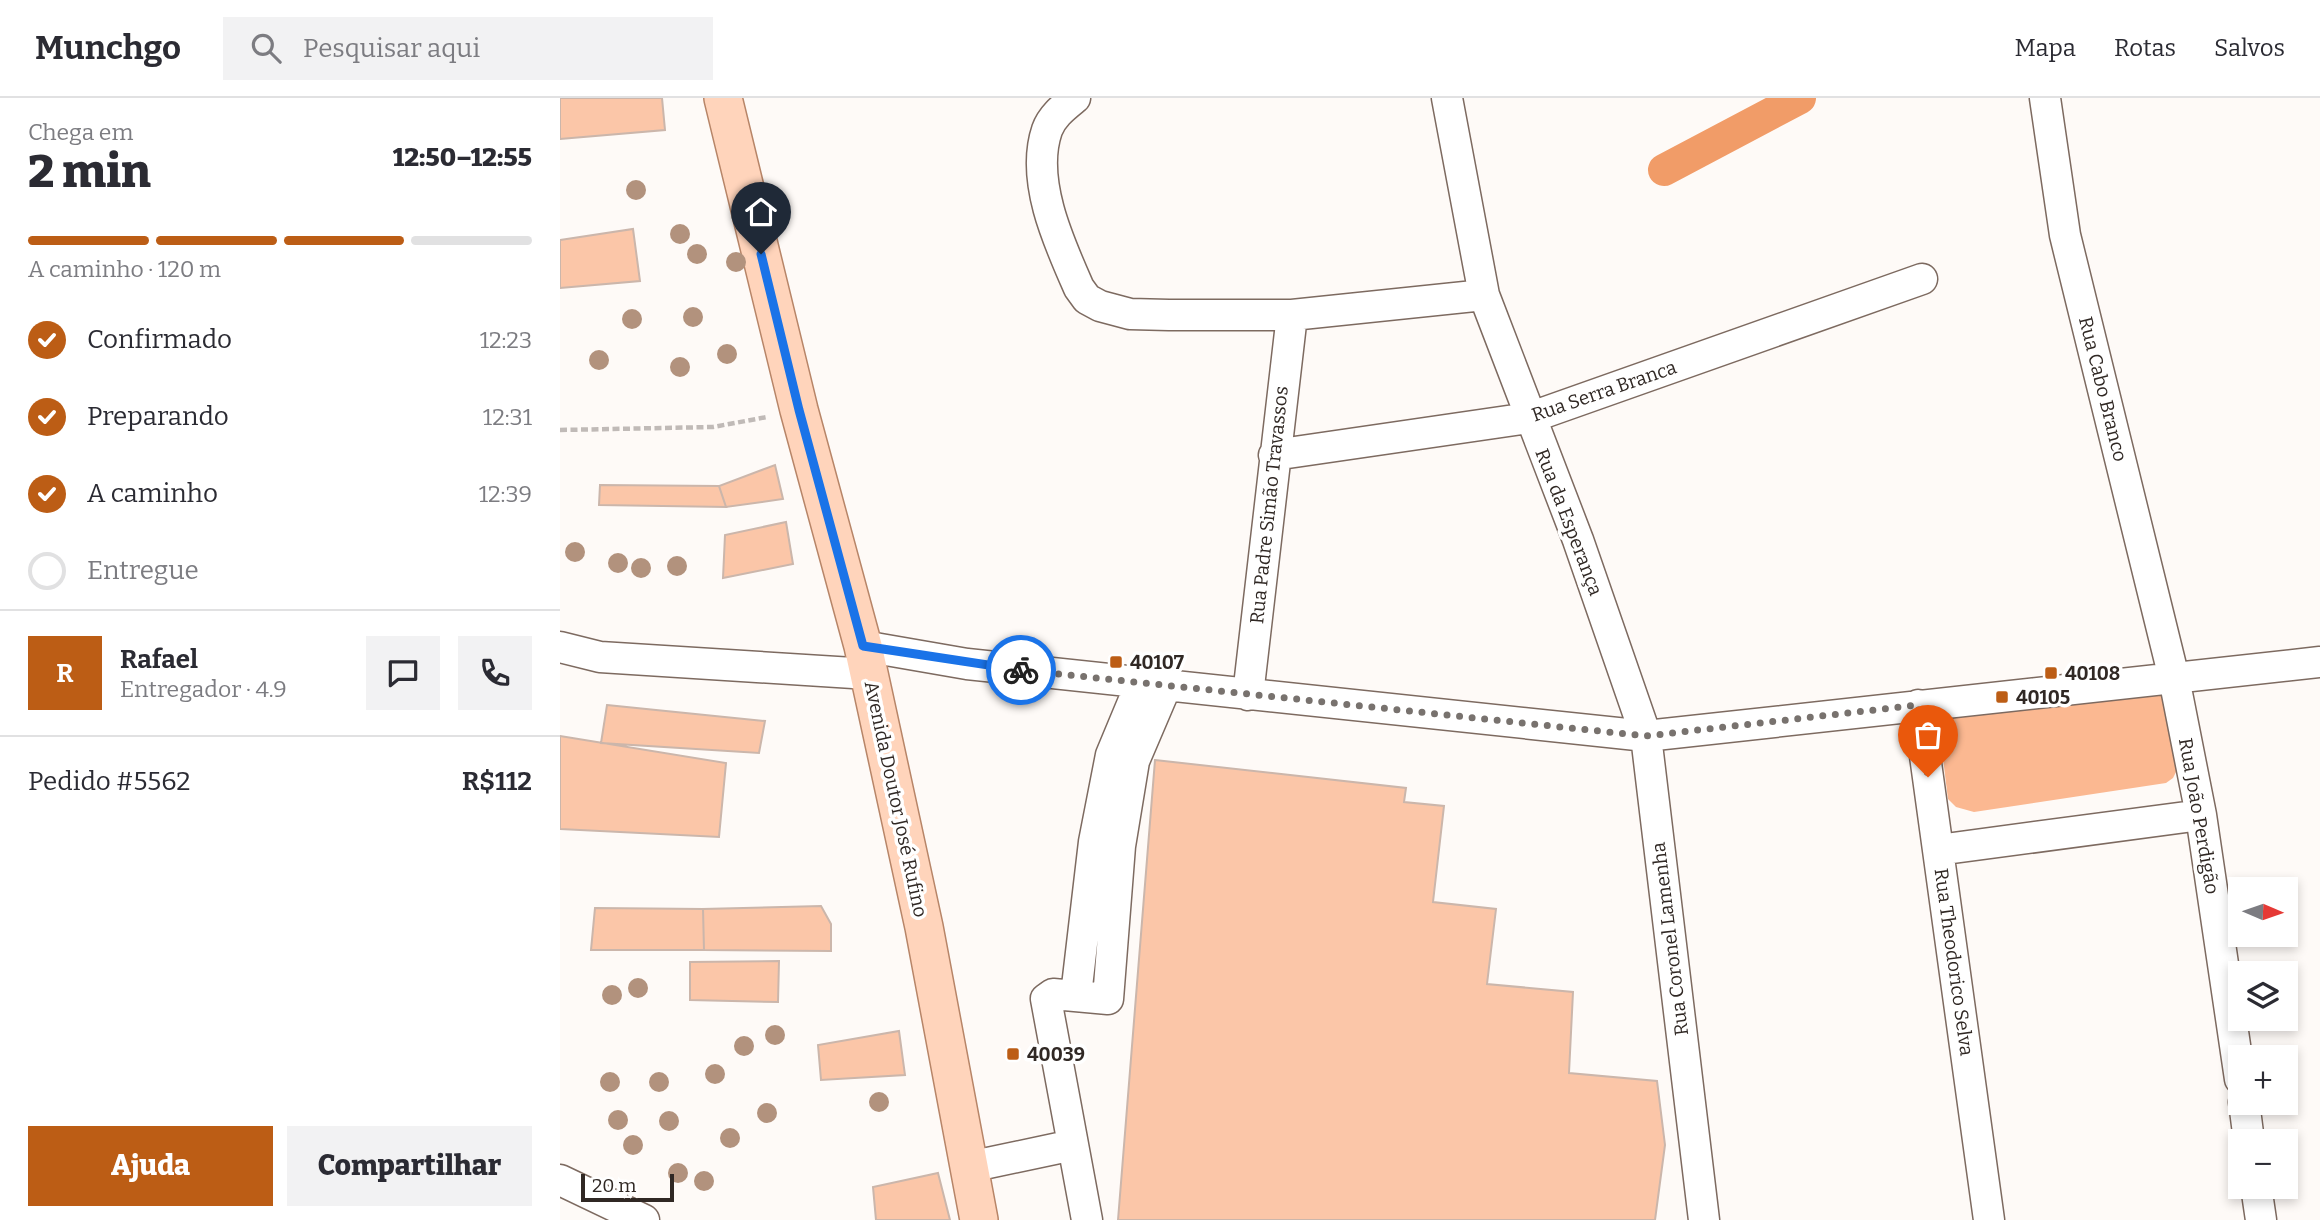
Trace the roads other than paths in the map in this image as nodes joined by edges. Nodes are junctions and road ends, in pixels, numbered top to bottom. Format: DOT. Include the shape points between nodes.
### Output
graph roads {
  1 [pos="723,98"];
  2 [pos="1075,98"];
  3 [pos="1447,98"];
  4 [pos="2045,98"];
  5 [pos="1922,279"];
  6 [pos="1484,295"];
  7 [pos="1292,315"];
  8 [pos="1529,418"];
  9 [pos="1274,455"];
  10 [pos="560,647"];
  11 [pos="866,660"];
  12 [pos="1620,662"];
  13 [pos="2320,662"];
  14 [pos="2174,678"];
  15 [pos="1153,684"];
  16 [pos="1248,695"];
  17 [pos="1918,705"];
  18 [pos="1646,736"];
  19 [pos="2201,816"];
  20 [pos="1938,850"];
  21 [pos="2235,1045"];
  22 [pos="1073,1145"];
  23 [pos="969,1167"];
  24 [pos="560,1180"];
  25 [pos="2258,1199"];
  26 [pos="644,1220"];
  27 [pos="979,1220"];
  28 [pos="1087,1220"];
  29 [pos="1704,1220"];
  30 [pos="1989,1220"];
  31 [pos="2261,1220"];
  1 -- 11 [label="main road, Avenida Doutor José Rufino"];
  2 -- 7 [label="street" via="1057,112 1047,130 1042,160 1044,187 1060,239 1087,299 1130,314"];
  3 -- 6 [label="street, Rua da Esperança"];
  4 -- 14 [label="street, Rua Cabo Branco" via="2065,235"];
  5 -- 8 [label="street, Rua Serra Branca"];
  6 -- 7 [label="street"];
  6 -- 8 [label="street, Rua da Esperança"];
  7 -- 9 [label="street, Rua Padre Simão Travassos"];
  8 -- 9 [label="street, Rua Serra Branca"];
  8 -- 12 [label="street, Rua da Esperança"];
  9 -- 16 [label="street, Rua Padre Simão Travassos"];
  10 -- 11 [label="street" via="600,657"];
  11 -- 15 [label="street" via="967,664"];
  11 -- 23 [label="main road, Avenida Doutor José Rufino" via="924,927"];
  12 -- 18 [label="street, Rua Coronel Lamenha"];
  13 -- 14 [label="street"];
  14 -- 17 [label="street"];
  14 -- 19 [label="street, Rua João Perdigão"];
  15 -- 16 [label="street"];
  15 -- 22 [label="street" via="1122,758 1107,844 1100,920 1108,999 1053,994 1046,999"];
  16 -- 18 [label="street"];
  17 -- 18 [label="street"];
  17 -- 20 [label="street, Rua Theodorico Selva"];
  18 -- 29 [label="street, Rua Coronel Lamenha"];
  19 -- 20 [label="street"];
  19 -- 21 [label="street, Rua João Perdigão"];
  20 -- 30 [label="street, Rua Theodorico Selva"];
  22 -- 23 [label="street"];
  22 -- 28 [label="street"];
  23 -- 27 [label="main road, Avenida Doutor José Rufino"];
  24 -- 26 [label="street"];
  25 -- 31 [label="street"];
}
